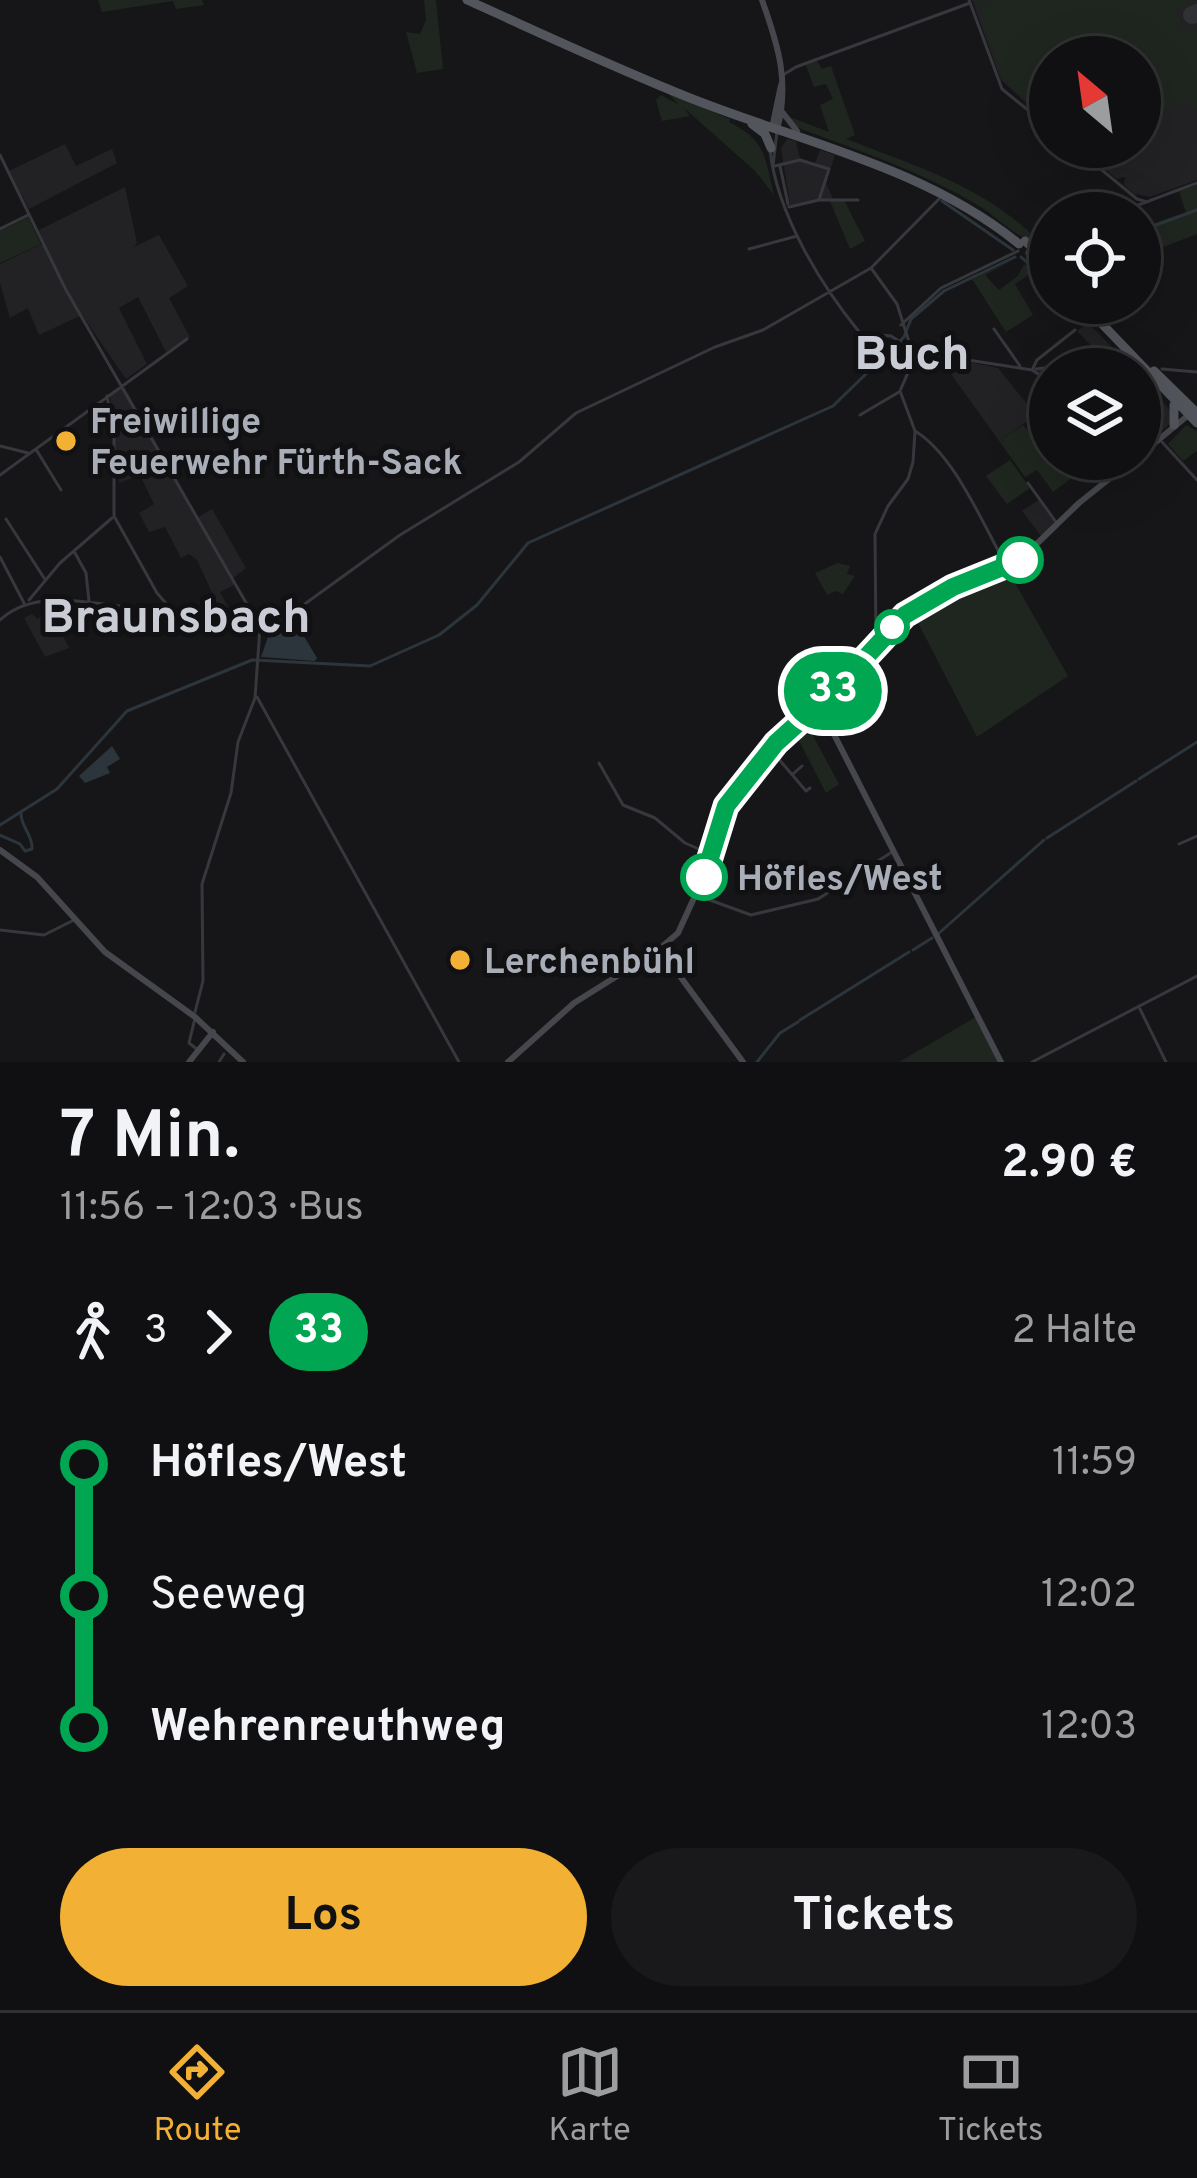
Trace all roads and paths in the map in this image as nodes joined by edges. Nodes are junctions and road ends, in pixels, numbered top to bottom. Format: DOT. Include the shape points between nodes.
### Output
graph roads {
  1 [pos="467,0"];
  2 [pos="481,0"];
  3 [pos="762,0"];
  4 [pos="970,2"];
  5 [pos="783,75"];
  6 [pos="782,109"];
  7 [pos="1029,111"];
  8 [pos="737,115"];
  9 [pos="776,126"];
  10 [pos="796,130"];
  11 [pos="771,148"];
  12 [pos="0,155"];
  13 [pos="776,165"];
  14 [pos="1099,168"];
  15 [pos="1197,183"];
  16 [pos="1129,192"];
  17 [pos="1161,197"];
  18 [pos="940,198"];
  19 [pos="819,200"];
  20 [pos="858,200"];
  21 [pos="787,207"];
  22 [pos="29,214"];
  23 [pos="0,229"];
  24 [pos="799,236"];
  25 [pos="1028,247"];
  26 [pos="749,249"];
  27 [pos="871,268"];
  28 [pos="830,290"];
  29 [pos="1105,324"];
  30 [pos="1107,324"];
  31 [pos="902,325"];
  32 [pos="994,329"];
  33 [pos="1075,330"];
  34 [pos="187,339"];
  35 [pos="1052,348"];
  36 [pos="914,351"];
  37 [pos="1020,367"];
  38 [pos="1029,369"];
  39 [pos="1162,369"];
  40 [pos="1197,372"];
  41 [pos="123,383"];
  42 [pos="900,391"];
  43 [pos="106,396"];
  44 [pos="1173,399"];
  45 [pos="1193,411"];
  46 [pos="860,415"];
  47 [pos="1174,425"];
  48 [pos="915,431"];
  49 [pos="1161,440"];
  50 [pos="0,446"];
  51 [pos="36,449"];
  52 [pos="29,454"];
  53 [pos="0,475"];
  54 [pos="1110,480"];
  55 [pos="1197,480"];
  56 [pos="1028,483"];
  57 [pos="61,490"];
  58 [pos="114,516"];
  59 [pos="6,519"];
  60 [pos="1058,523"];
  61 [pos="74,552"];
  62 [pos="0,557"];
  63 [pos="1007,567"];
  64 [pos="45,579"];
  65 [pos="26,602"];
  66 [pos="89,604"];
  67 [pos="170,608"];
  68 [pos="0,620"];
  69 [pos="260,627"];
  70 [pos="878,641"];
  71 [pos="256,695"];
  72 [pos="818,704"];
  73 [pos="770,749"];
  74 [pos="599,763"];
  75 [pos="802,766"];
  76 [pos="791,775"];
  77 [pos="810,788"];
  78 [pos="1197,836"];
  79 [pos="1179,844"];
  80 [pos="0,850"];
  81 [pos="894,851"];
  82 [pos="712,854"];
  83 [pos="696,895"];
  84 [pos="74,920"];
  85 [pos="0,930"];
  86 [pos="660,949"];
  87 [pos="1197,976"];
  88 [pos="1139,1008"];
  89 [pos="195,1016"];
  90 [pos="213,1032"];
  91 [pos="198,1050"];
  92 [pos="224,1054"];
  93 [pos="189,1062"];
  94 [pos="219,1062"];
  95 [pos="243,1062"];
  96 [pos="459,1062"];
  97 [pos="508,1062"];
  98 [pos="743,1062"];
  99 [pos="1001,1062"];
  100 [pos="1032,1062"];
  101 [pos="1166,1062"];
  1 -- 8 [label="main road"];
  2 -- 9 [label="main road"];
  3 -- 5 [label="street"];
  4 -- 5 [label="street"];
  4 -- 7 [label="street" via="1001,89"];
  5 -- 6 [label="street"];
  5 -- 9 [label="street"];
  6 -- 9 [label="street"];
  6 -- 10 [label="street"];
  8 -- 9 [label="main road"];
  8 -- 11 [label="main road"];
  9 -- 10 [label="main road"];
  9 -- 11 [label="street"];
  9 -- 13 [label="street"];
  9 -- 25 [label="main road" via="932,188"];
  10 -- 25 [label="main road" via="942,187"];
  11 -- 13 [label="street"];
  12 -- 22 [label="street"];
  13 -- 19 [label="street" via="800,160 829,169"];
  13 -- 21 [label="street"];
  14 -- 16 [label="street"];
  15 -- 17 [label="street"];
  18 -- 27 [label="street"];
  19 -- 20 [label="street"];
  19 -- 21 [label="street"];
  21 -- 24 [label="street"];
  22 -- 23 [label="street"];
  22 -- 41 [label="street"];
  24 -- 26 [label="street"];
  24 -- 28 [label="street"];
  25 -- 31 [label="street" via="939,289"];
  27 -- 28 [label="street"];
  27 -- 31 [label="street"];
  28 -- 36 [label="street" via="860,333 887,335"];
  28 -- 69 [label="street" via="763,330 583,409 519,462 284,619"];
  29 -- 44 [label="main road"];
  30 -- 45 [label="main road"];
  31 -- 36 [label="street"];
  32 -- 37 [label="street"];
  33 -- 35 [label="street"];
  34 -- 41 [label="street"];
  36 -- 37 [label="street"];
  36 -- 42 [label="street"];
  37 -- 38 [label="street"];
  39 -- 40 [label="street"];
  41 -- 43 [label="street"];
  41 -- 69 [label="street"];
  42 -- 46 [label="street"];
  42 -- 48 [label="street"];
  43 -- 51 [label="street"];
  43 -- 58 [label="street"];
  44 -- 45 [label="main road"];
  44 -- 47 [label="main road"];
  45 -- 47 [label="street"];
  45 -- 49 [label="street"];
  47 -- 49 [label="street"];
  48 -- 63 [label="street" via="946,460"];
  48 -- 70 [label="street" via="911,470 875,534"];
  49 -- 55 [label="street"];
  50 -- 52 [label="street"];
  51 -- 52 [label="street"];
  51 -- 57 [label="street"];
  52 -- 53 [label="street"];
  54 -- 60 [label="street"];
  56 -- 60 [label="street"];
  58 -- 61 [label="street"];
  58 -- 67 [label="street"];
  59 -- 64 [label="street"];
  60 -- 63 [label="street"];
  61 -- 64 [label="street"];
  61 -- 66 [label="street"];
  62 -- 65 [label="street"];
  63 -- 70 [label="street" via="935,596"];
  64 -- 65 [label="street"];
  65 -- 66 [label="street"];
  65 -- 68 [label="street"];
  66 -- 67 [label="street"];
  67 -- 69 [label="street" via="194,622"];
  69 -- 71 [label="street"];
  70 -- 72 [label="street"];
  71 -- 89 [label="street" via="202,884 203,981"];
  71 -- 96 [label="street"];
  72 -- 73 [label="street"];
  72 -- 81 [label="street"];
  73 -- 76 [label="street"];
  73 -- 82 [label="street" via="726,806"];
  74 -- 82 [label="street" via="622,805"];
  75 -- 76 [label="street"];
  76 -- 77 [label="street"];
  78 -- 79 [label="street"];
  80 -- 84 [label="street" via="29,869"];
  81 -- 83 [label="street" via="818,899 751,915"];
  81 -- 99 [label="street"];
  82 -- 83 [label="street"];
  83 -- 86 [label="street"];
  84 -- 85 [label="street" via="44,935"];
  84 -- 89 [label="street" via="124,968"];
  86 -- 97 [label="street" via="579,1000"];
  86 -- 98 [label="street"];
  87 -- 88 [label="street"];
  88 -- 100 [label="street"];
  88 -- 101 [label="street"];
  89 -- 90 [label="street"];
  89 -- 91 [label="street" via="188,1043"];
  90 -- 91 [label="street"];
  90 -- 95 [label="street"];
  91 -- 93 [label="street"];
  92 -- 94 [label="street"];
}
